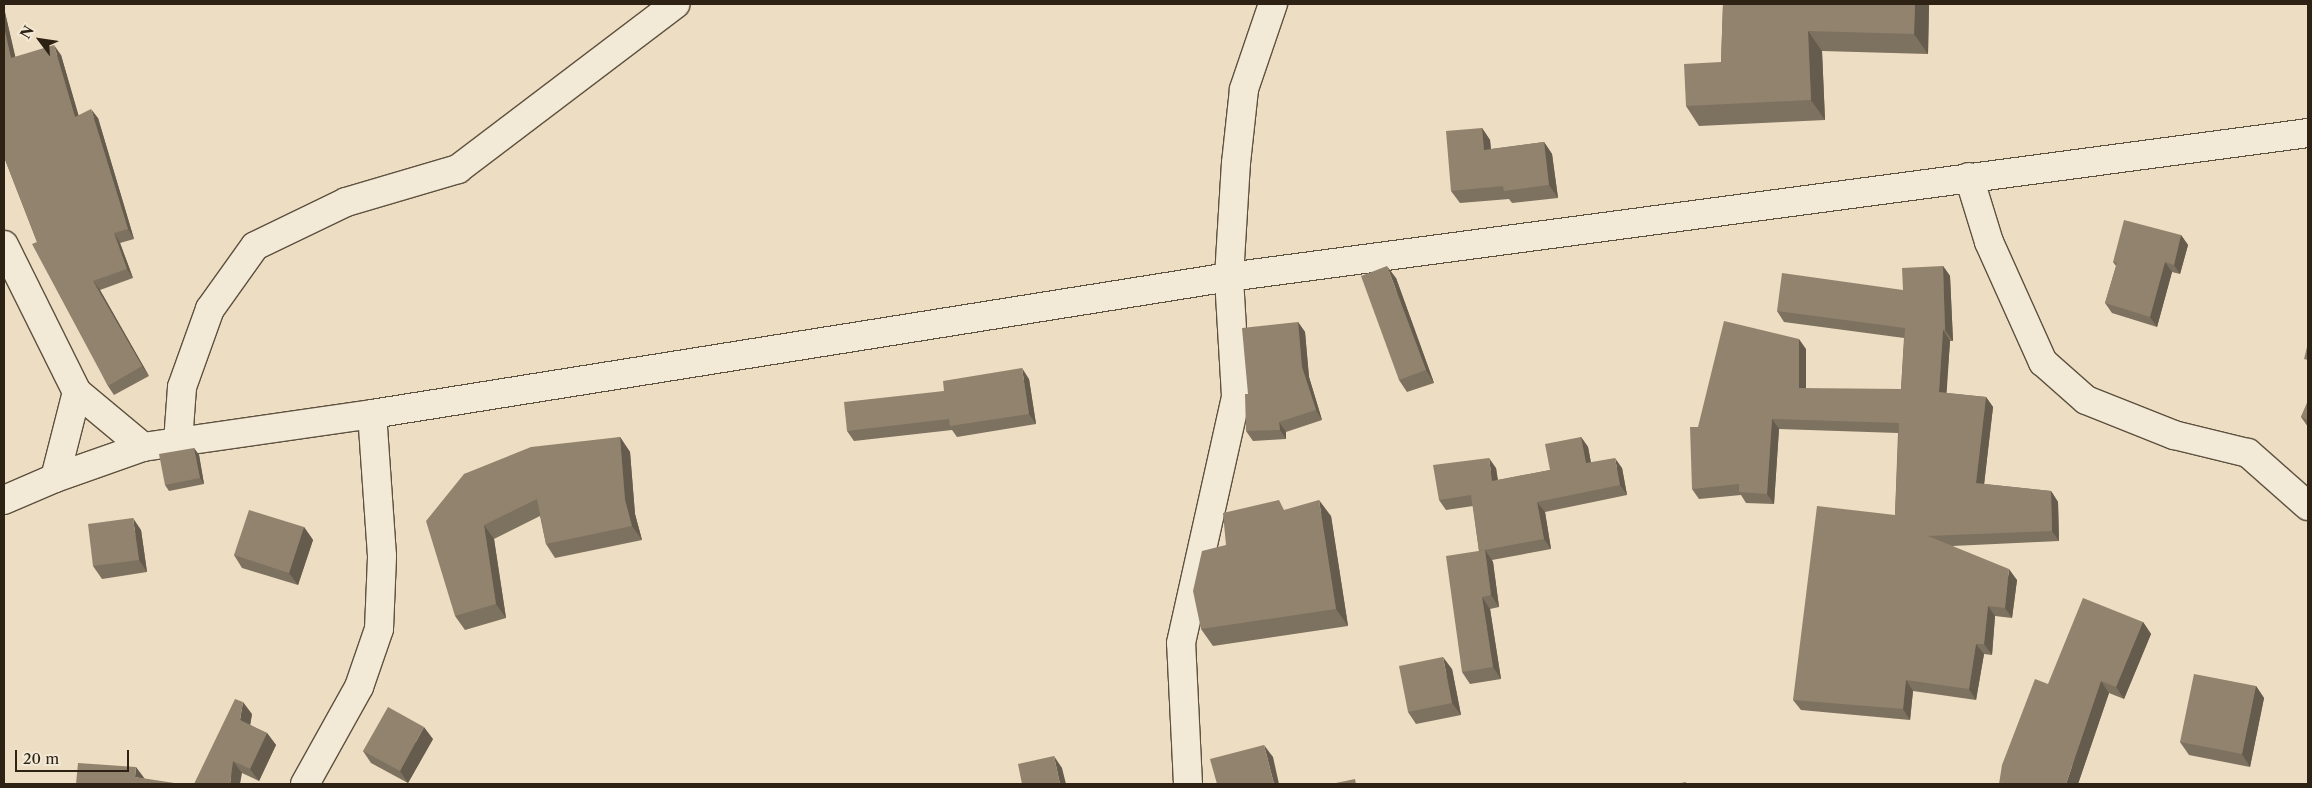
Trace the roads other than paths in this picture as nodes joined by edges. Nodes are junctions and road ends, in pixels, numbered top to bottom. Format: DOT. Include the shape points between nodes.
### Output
graph roads {
  1 [pos="675,4"];
  2 [pos="1273,4"];
  3 [pos="2308,134"];
  4 [pos="1969,178"];
  5 [pos="4,245"];
  6 [pos="1229,277"];
  7 [pos="77,392"];
  8 [pos="372,414"];
  9 [pos="178,442"];
  10 [pos="143,447"];
  11 [pos="55,478"];
  12 [pos="4,500"];
  13 [pos="2308,506"];
  14 [pos="305,784"];
  15 [pos="1188,784"];
  1 -- 9 [label="street" via="458,169 346,202 255,246 210,308 182,386"];
  2 -- 6 [label="street" via="1244,89"];
  3 -- 4 [label="street"];
  4 -- 6 [label="street"];
  4 -- 13 [label="street" via="1989,242 2043,362 2086,400 2174,435 2248,453"];
  5 -- 7 [label="street"];
  6 -- 8 [label="street"];
  6 -- 15 [label="street" via="1236,396 1181,643"];
  7 -- 10 [label="street"];
  7 -- 11 [label="street"];
  8 -- 9 [label="street"];
  8 -- 14 [label="street" via="382,556 379,629 359,687"];
  9 -- 10 [label="street"];
  10 -- 11 [label="street"];
  11 -- 12 [label="street"];
}
